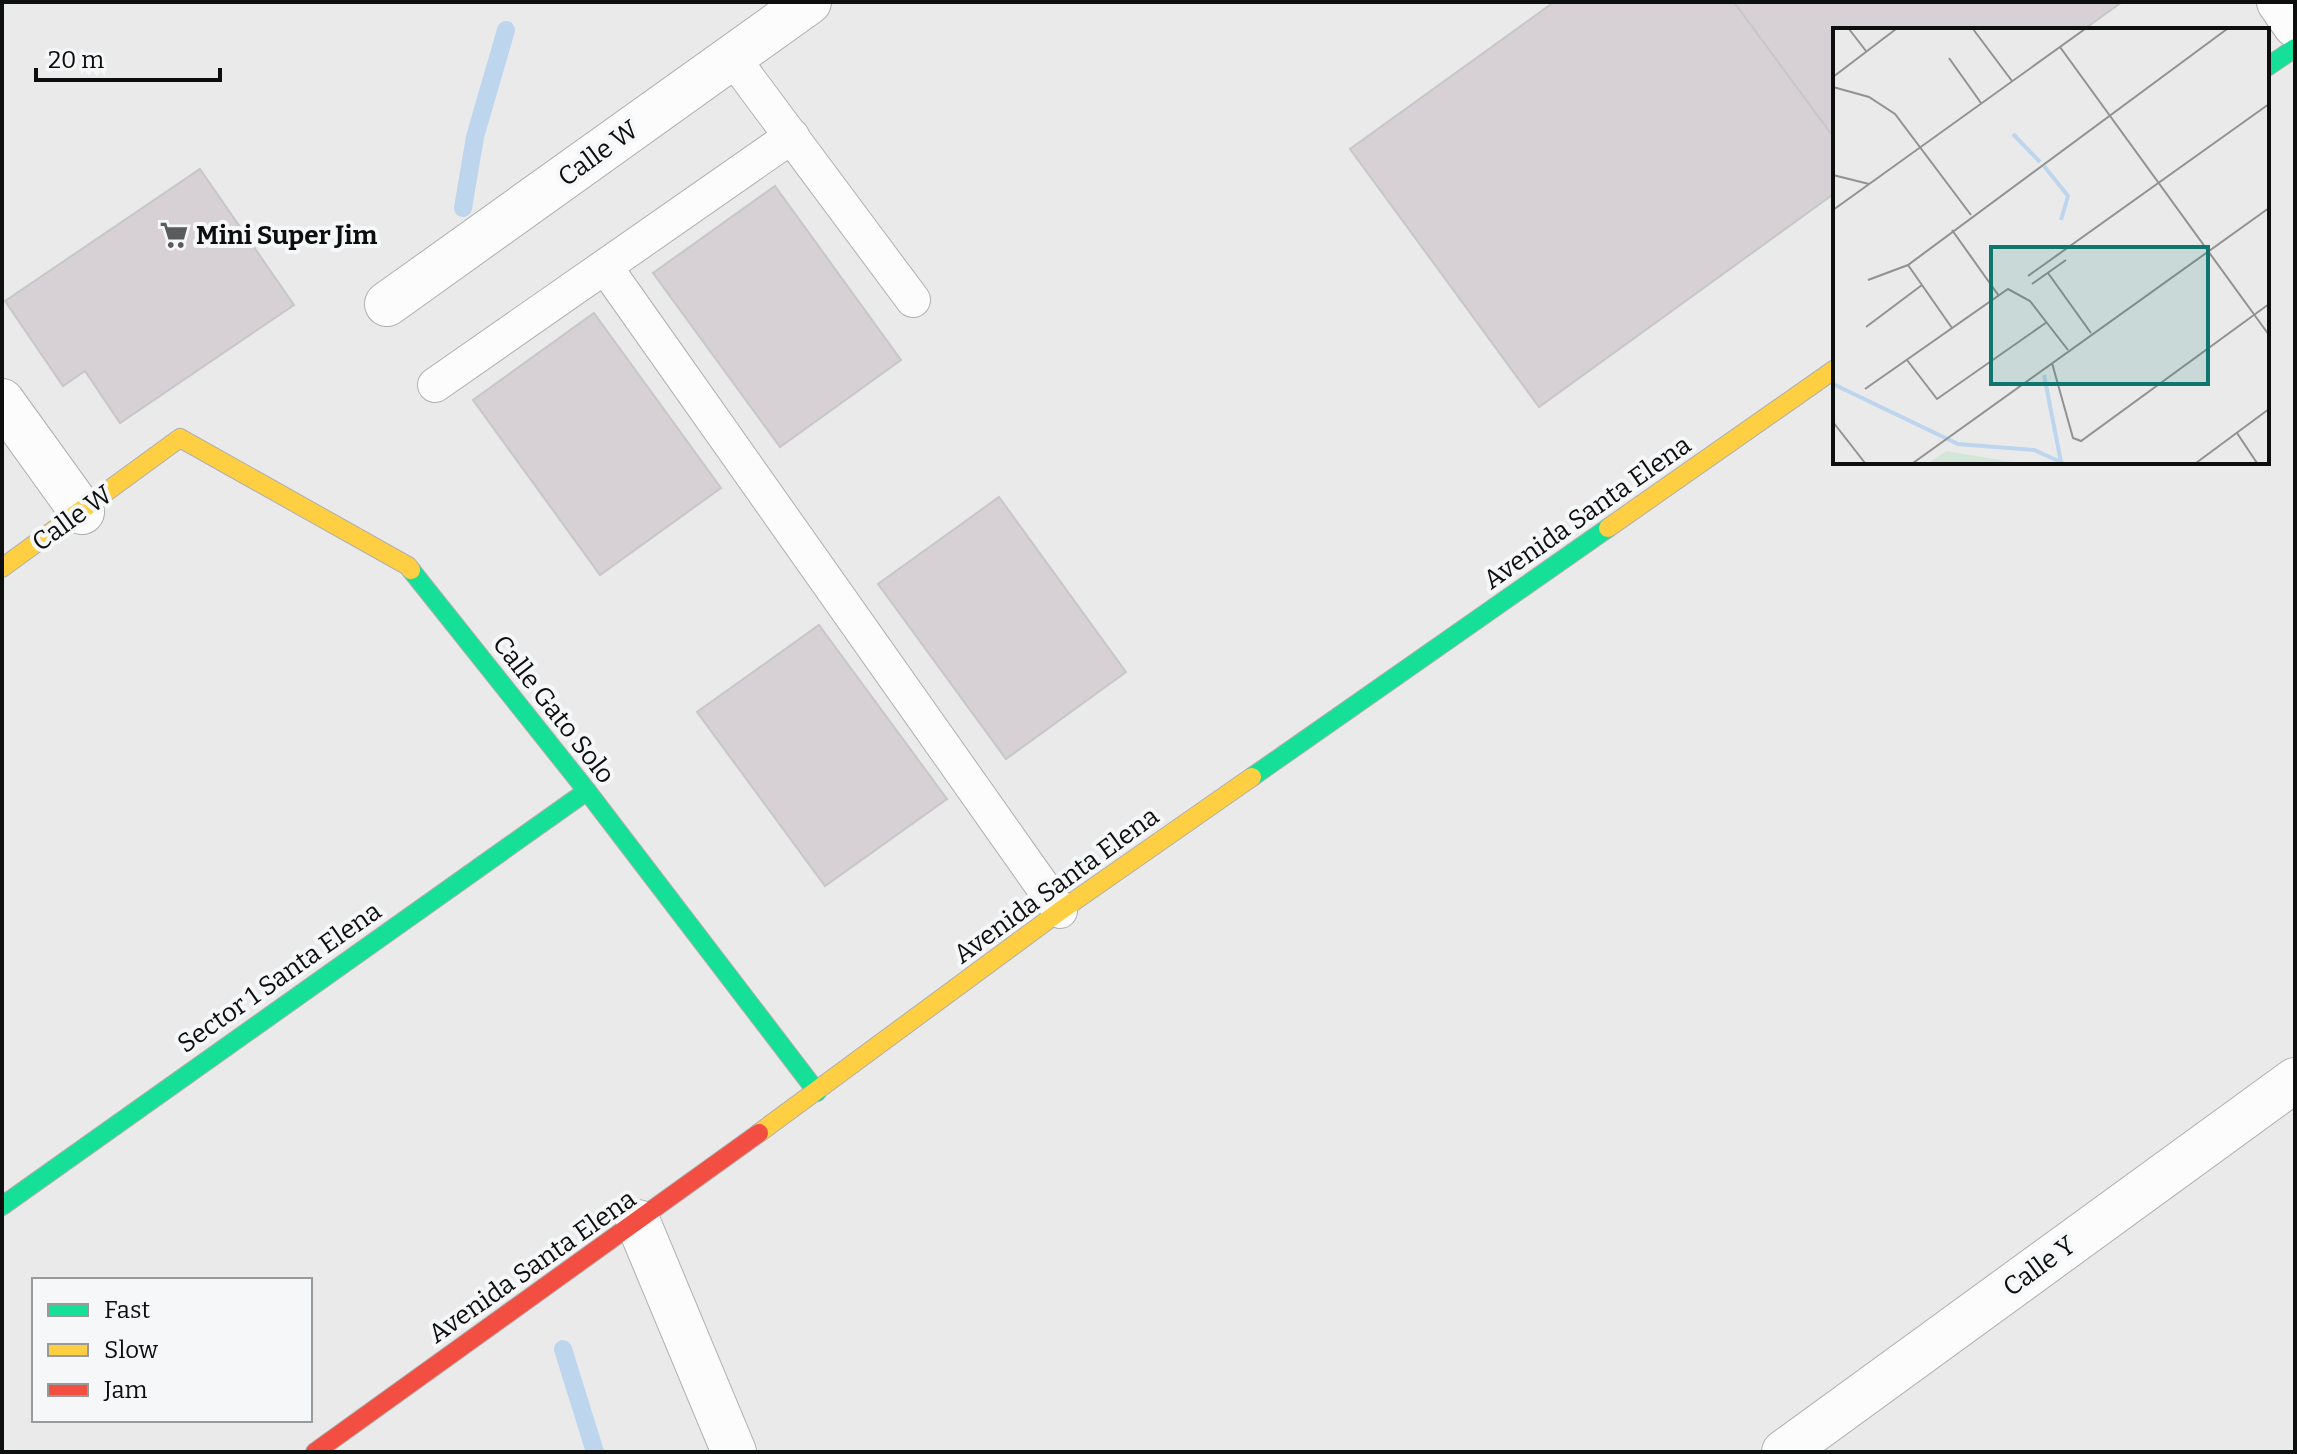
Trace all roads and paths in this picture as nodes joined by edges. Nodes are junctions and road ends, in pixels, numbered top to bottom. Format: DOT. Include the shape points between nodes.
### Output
graph roads {
  1 [pos="809,2"];
  2 [pos="2279,2"];
  3 [pos="2295,25"];
  4 [pos="2295,48"];
  5 [pos="732,57"];
  6 [pos="2269,66"];
  7 [pos="792,136"];
  8 [pos="606,268"];
  9 [pos="913,300"];
  10 [pos="387,304"];
  11 [pos="1833,370"];
  12 [pos="435,385"];
  13 [pos="2,401"];
  14 [pos="180,438"];
  15 [pos="82,512"];
  16 [pos="2,568"];
  17 [pos="587,791"];
  18 [pos="1060,911"];
  19 [pos="2295,1080"];
  20 [pos="817,1092"];
  21 [pos="2,1206"];
  22 [pos="638,1222"];
  23 [pos="315,1452"];
  24 [pos="734,1452"];
  25 [pos="1784,1452"];
  1 -- 5 [label="street, Calle W"];
  2 -- 3 [label="street"];
  4 -- 6 [label="street"];
  5 -- 7 [label="lane"];
  5 -- 10 [label="street, Calle W"];
  7 -- 8 [label="lane"];
  7 -- 9 [label="lane"];
  8 -- 12 [label="lane"];
  8 -- 18 [label="lane"];
  11 -- 18 [label="street, Avenida Santa Elena"];
  13 -- 15 [label="street"];
  14 -- 15 [label="street, Calle W"];
  14 -- 17 [label="street, Calle Gato Solo" via="408,566"];
  15 -- 16 [label="street, Calle W"];
  17 -- 20 [label="street, Calle Gato Solo"];
  17 -- 21 [label="street, Sector 1 Santa Elena"];
  18 -- 20 [label="street, Avenida Santa Elena"];
  19 -- 25 [label="street, Calle Y"];
  20 -- 22 [label="street, Avenida Santa Elena"];
  22 -- 23 [label="street, Avenida Santa Elena"];
  22 -- 24 [label="street"];
}
